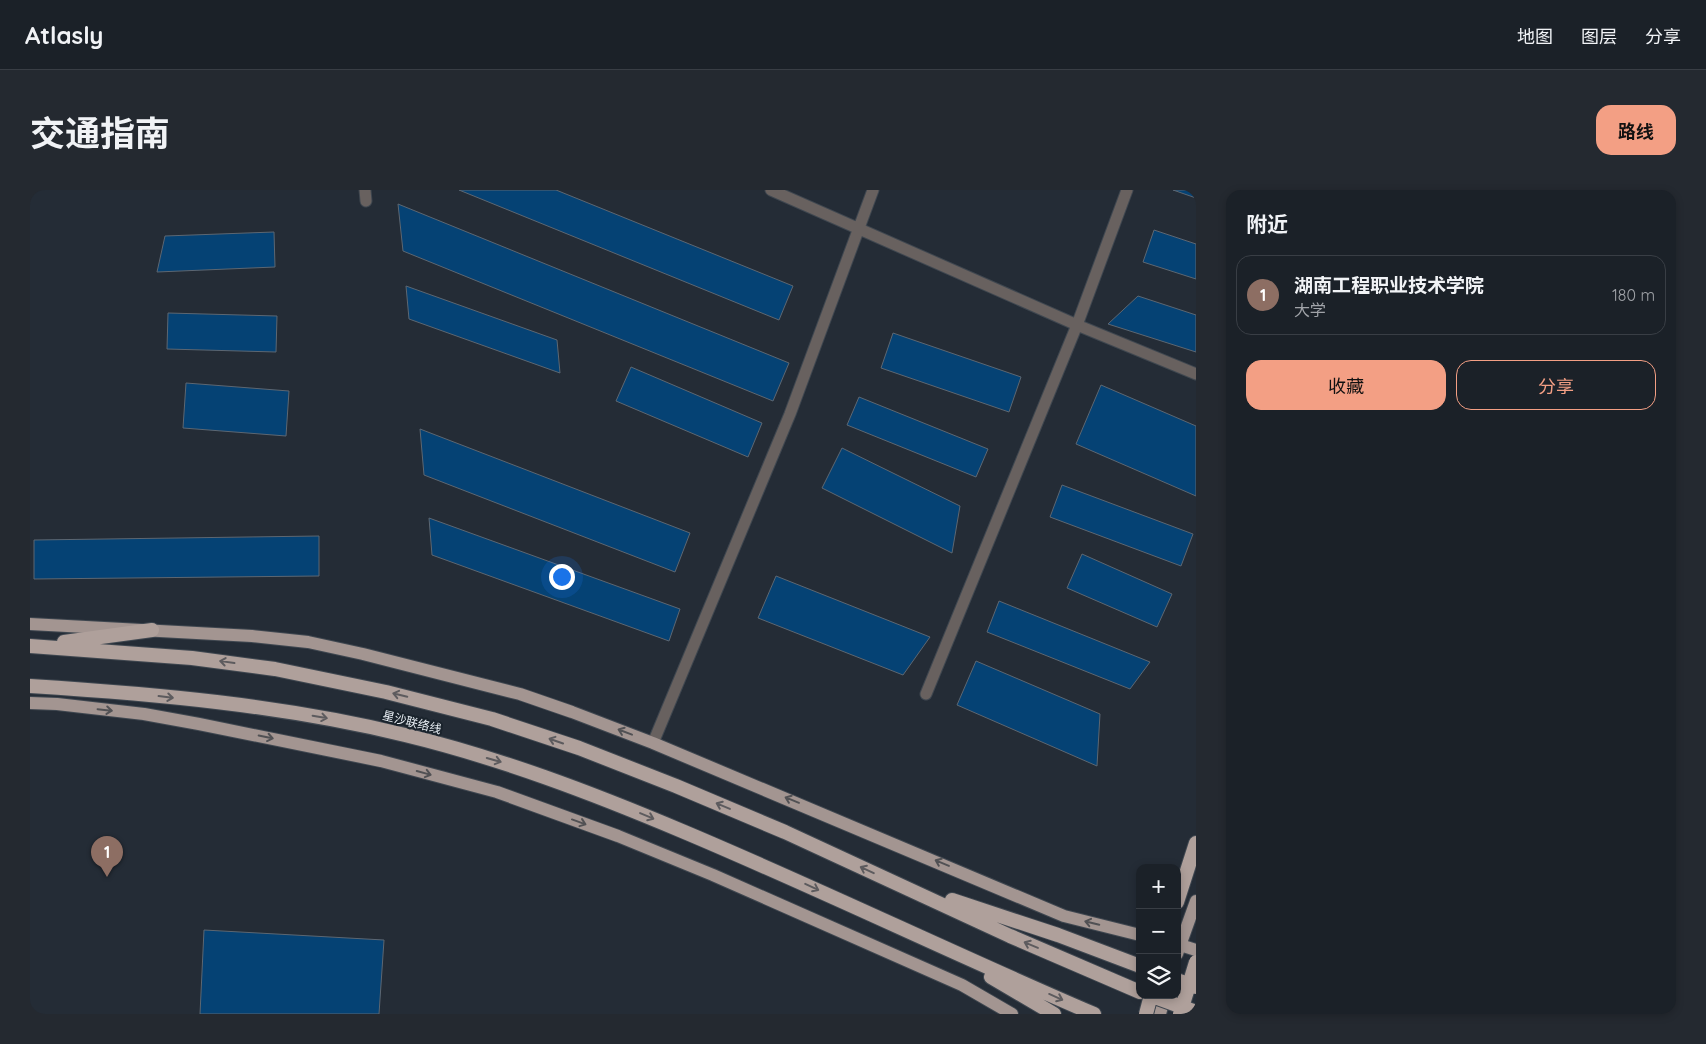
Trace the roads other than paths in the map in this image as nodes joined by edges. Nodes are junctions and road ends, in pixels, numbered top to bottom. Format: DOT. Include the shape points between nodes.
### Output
graph roads {
  1 [pos="771,190"];
  2 [pos="873,190"];
  3 [pos="1127,190"];
  4 [pos="859,228"];
  5 [pos="1077,325"];
  6 [pos="1196,374"];
  7 [pos="30,624"];
  8 [pos="152,630"];
  9 [pos="32,647"];
  10 [pos="30,686"];
  11 [pos="926,694"];
  12 [pos="30,703"];
  13 [pos="653,743"];
  14 [pos="1196,844"];
  15 [pos="892,881"];
  16 [pos="1181,890"];
  17 [pos="1196,900"];
  18 [pos="1136,934"];
  19 [pos="1181,940"];
  20 [pos="937,945"];
  21 [pos="1181,948"];
  22 [pos="1196,950"];
  23 [pos="1196,962"];
  24 [pos="1136,964"];
  25 [pos="1181,981"];
  26 [pos="1196,987"];
  27 [pos="1136,990"];
  28 [pos="1149,999"];
  29 [pos="1161,999"];
  30 [pos="1165,999"];
  31 [pos="1196,1012"];
  32 [pos="1012,1014"];
  33 [pos="1054,1014"];
  34 [pos="1094,1014"];
  35 [pos="1146,1014"];
  36 [pos="1160,1014"];
  37 [pos="1180,1014"];
  1 -- 4 [label="lane"];
  2 -- 4 [label="lane"];
  3 -- 5 [label="lane"];
  4 -- 5 [label="lane"];
  4 -- 13 [label="lane" via="790,414"];
  5 -- 6 [label="lane"];
  5 -- 11 [label="lane"];
  7 -- 8 [label="main road"];
  8 -- 9 [label="highway"];
  13 -- 8 [label="main road, one-way" via="520,694 364,654 308,642"];
  15 -- 9 [label="highway, one-way" via="676,786 579,748 492,719 386,692 275,669 192,658"];
  10 -- 20 [label="highway, 星沙联络线, one-way" via="121,692 272,709 406,735 506,764 614,802 768,867"];
  12 -- 32 [label="main road, one-way" via="144,714 199,724 381,761 497,792 713,875 962,985"];
  18 -- 13 [label="main road, one-way" via="1064,916"];
  14 -- 16 [label="highway"];
  15 -- 24 [label="highway" via="1058,935"];
  27 -- 15 [label="highway, one-way"];
  17 -- 19 [label="main road"];
  20 -- 33 [label="highway"];
  20 -- 34 [label="highway, one-way"];
  21 -- 22 [label="main road"];
  23 -- 37 [label="highway, bridge"];
  25 -- 26 [label="highway, bridge"];
  28 -- 35 [label="highway, bridge"];
  29 -- 31 [label="highway, bridge"];
  30 -- 36 [label="main road"];
}
